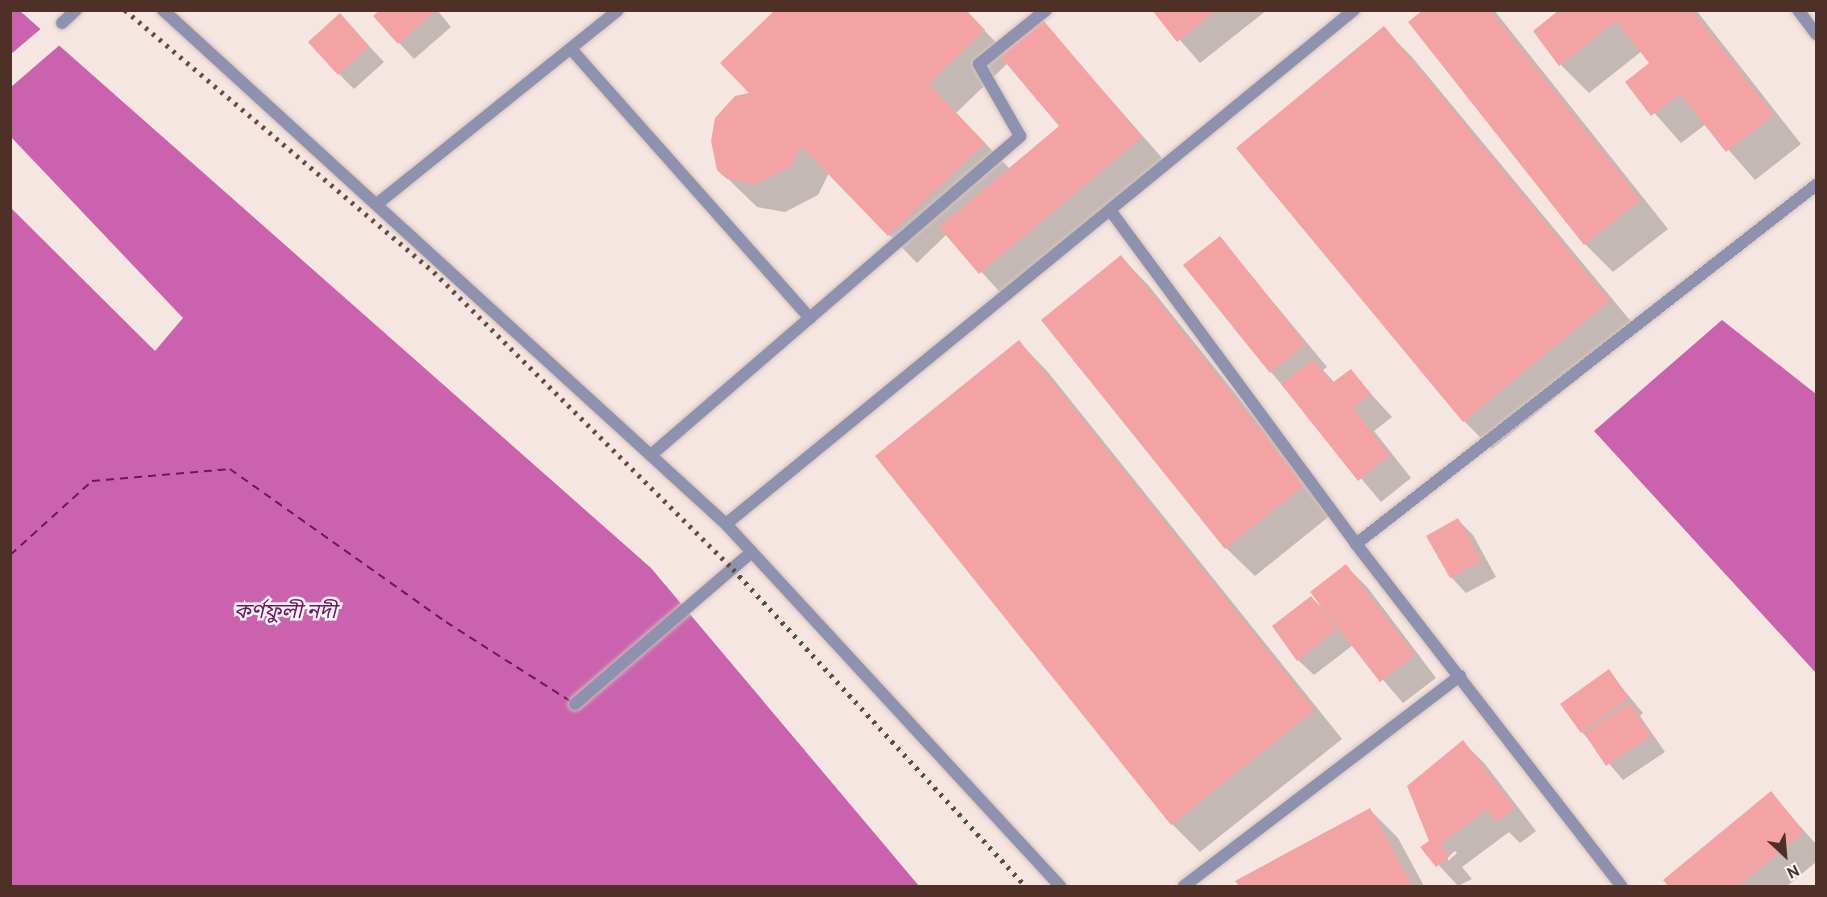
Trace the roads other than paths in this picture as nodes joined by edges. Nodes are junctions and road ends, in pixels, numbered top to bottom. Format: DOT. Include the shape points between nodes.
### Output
graph roads {
  1 [pos="76,10"];
  2 [pos="163,10"];
  3 [pos="618,10"];
  4 [pos="1046,10"];
  5 [pos="1354,10"];
  6 [pos="1798,10"];
  7 [pos="62,23"];
  8 [pos="1816,34"];
  9 [pos="571,49"];
  10 [pos="1816,185"];
  11 [pos="377,204"];
  12 [pos="1110,210"];
  13 [pos="810,318"];
  14 [pos="651,455"];
  15 [pos="726,524"];
  16 [pos="1356,544"];
  17 [pos="752,552"];
  18 [pos="1460,676"];
  19 [pos="575,704"];
  20 [pos="1060,886"];
  21 [pos="1184,886"];
  22 [pos="1622,886"];
  1 -- 7 [label="lane"];
  2 -- 11 [label="lane"];
  3 -- 9 [label="lane"];
  4 -- 13 [label="lane" via="979,64 1020,136"];
  5 -- 12 [label="lane"];
  6 -- 8 [label="lane"];
  9 -- 11 [label="lane"];
  9 -- 13 [label="lane"];
  10 -- 16 [label="lane"];
  11 -- 14 [label="lane"];
  12 -- 15 [label="lane"];
  12 -- 16 [label="lane"];
  13 -- 14 [label="lane"];
  14 -- 15 [label="lane"];
  15 -- 17 [label="lane"];
  16 -- 18 [label="lane"];
  17 -- 19 [label="lane"];
  17 -- 20 [label="lane"];
  18 -- 21 [label="lane"];
  18 -- 22 [label="lane"];
}
